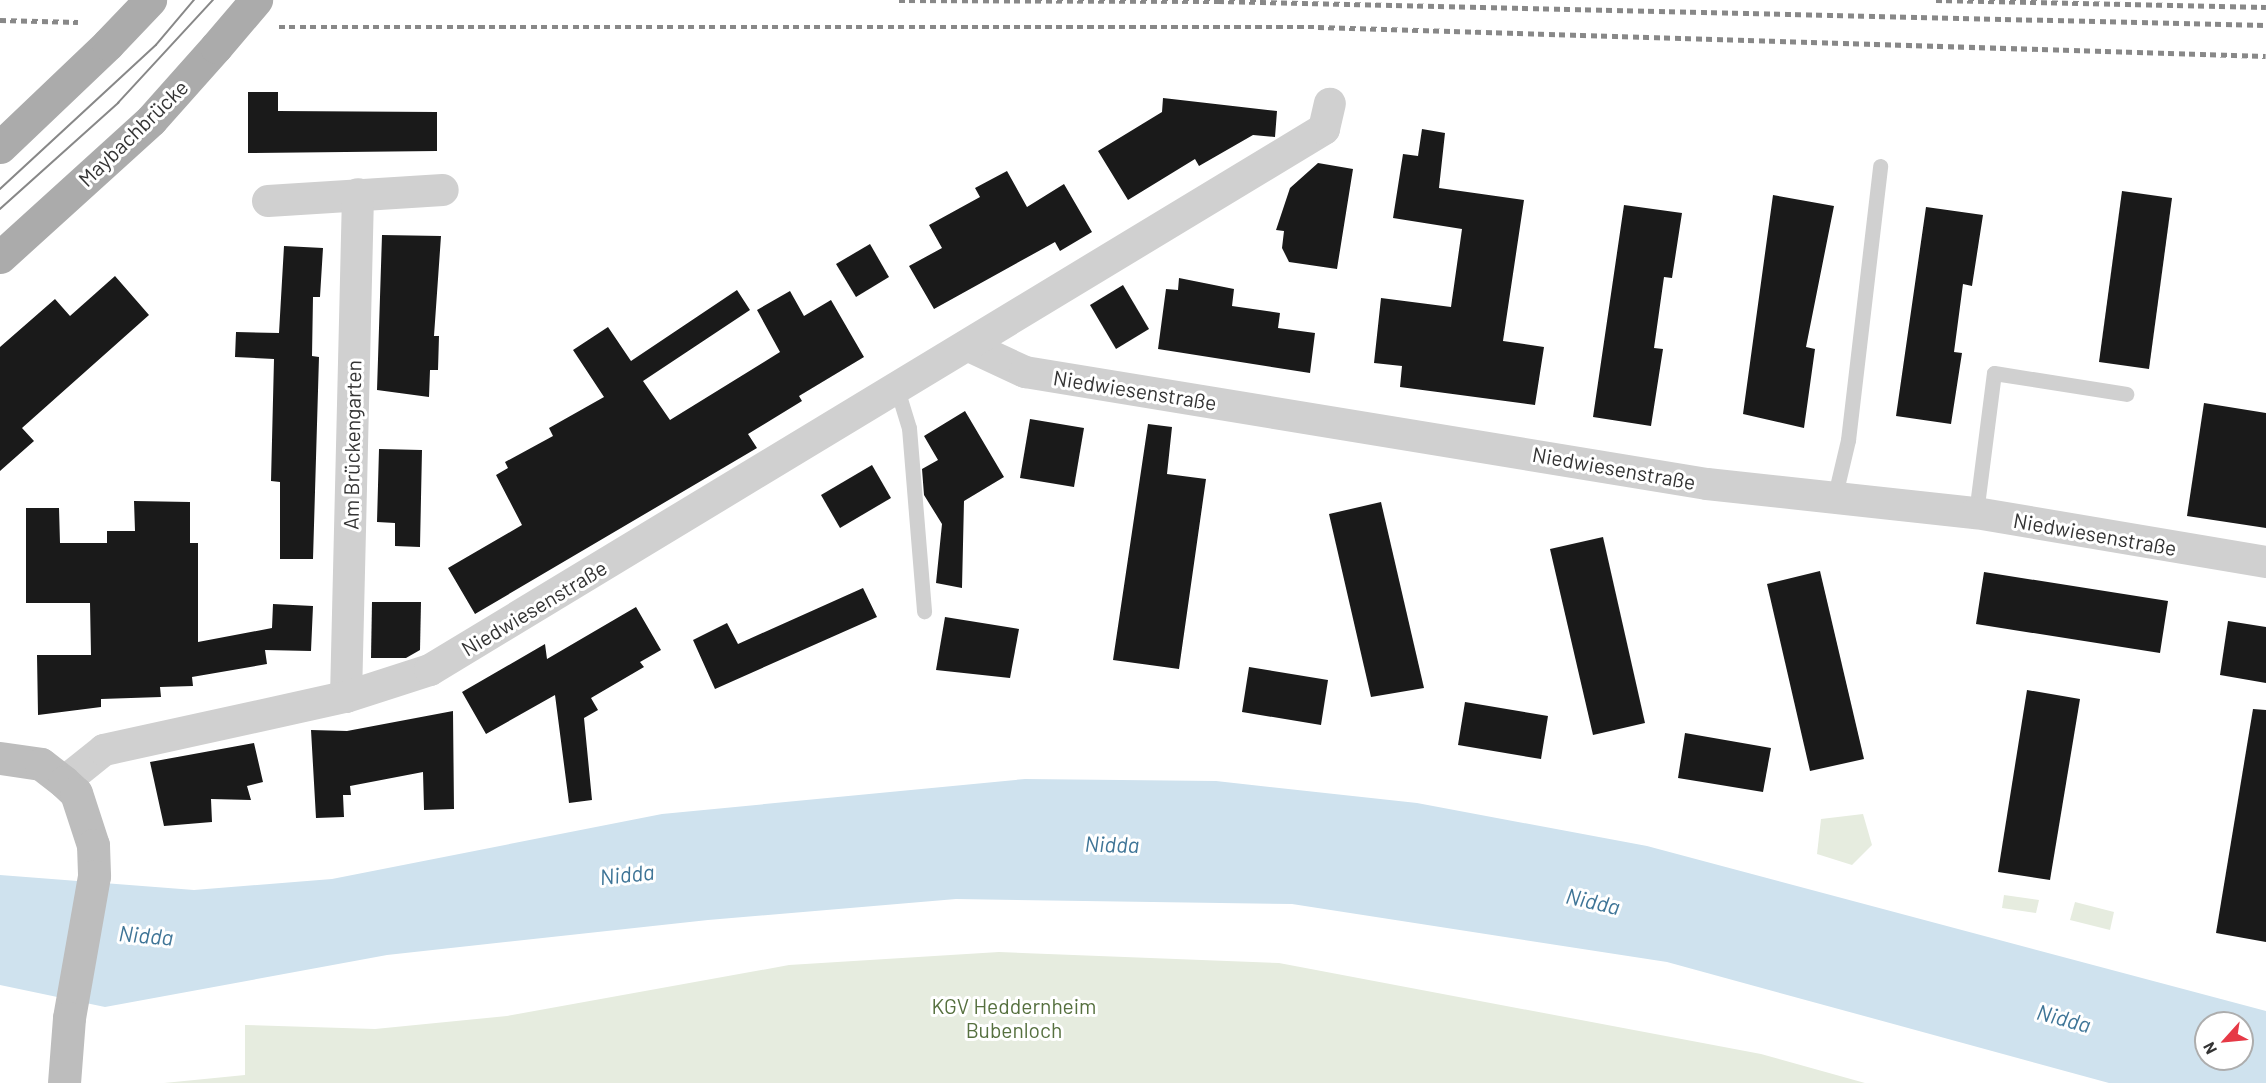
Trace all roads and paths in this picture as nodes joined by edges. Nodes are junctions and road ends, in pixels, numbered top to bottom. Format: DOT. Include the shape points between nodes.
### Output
graph roads {
  1 [pos="150,0"];
  2 [pos="256,0"];
  3 [pos="1330,104"];
  4 [pos="0,147"];
  5 [pos="1880,166"];
  6 [pos="443,190"];
  7 [pos="357,194"];
  8 [pos="268,201"];
  9 [pos="0,257"];
  10 [pos="969,346"];
  11 [pos="897,389"];
  12 [pos="2126,394"];
  13 [pos="1835,495"];
  14 [pos="1976,513"];
  15 [pos="2266,562"];
  16 [pos="924,611"];
  17 [pos="346,697"];
  18 [pos="0,758"];
  19 [pos="64,782"];
  20 [pos="64,1083"];
  1 -- 4 [label="main road, bridge"];
  2 -- 9 [label="main road, Maybachbrücke, bridge" via="152,120"];
  3 -- 10 [label="street, Niedwiesenstraße" via="1324,129"];
  5 -- 13 [label="lane" via="1848,440"];
  6 -- 7 [label="street"];
  7 -- 8 [label="street"];
  7 -- 17 [label="street, Am Brückengarten"];
  10 -- 11 [label="street, Niedwiesenstraße"];
  10 -- 13 [label="street, Niedwiesenstraße" via="1025,372 1707,484"];
  11 -- 16 [label="lane" via="909,428"];
  11 -- 17 [label="street, Niedwiesenstraße" via="430,670"];
  12 -- 14 [label="lane" via="1994,373"];
  13 -- 14 [label="street, Niedwiesenstraße"];
  14 -- 15 [label="street, Niedwiesenstraße"];
  17 -- 19 [label="street, Niedwiesenstraße" via="104,750"];
  18 -- 19 [label="street" via="41,764"];
  19 -- 20 [label="street" via="86,818 94,876 69,1018"];
}
